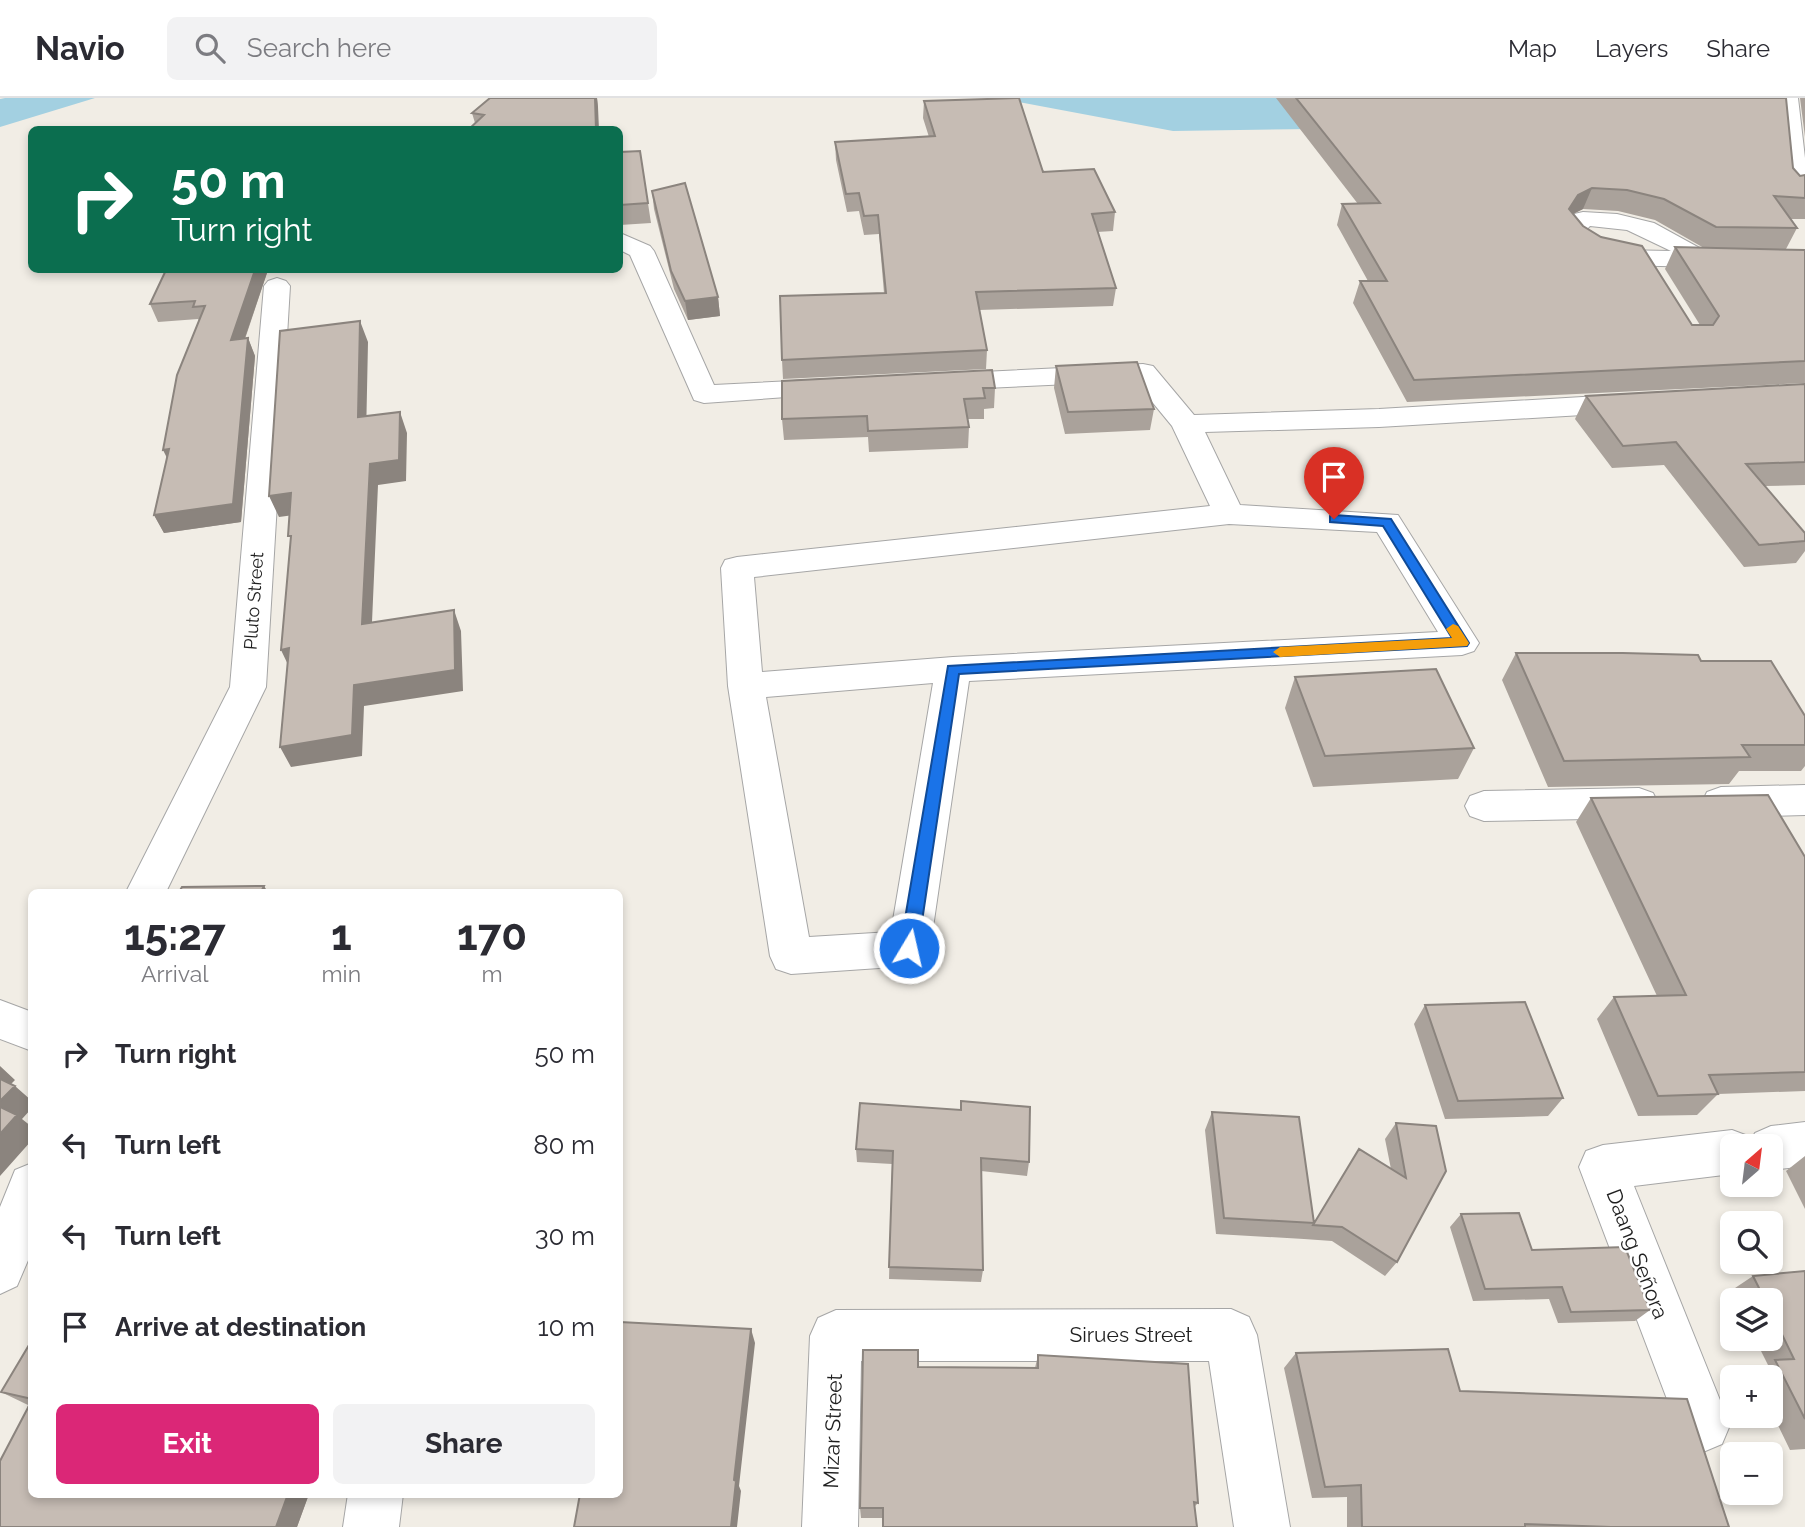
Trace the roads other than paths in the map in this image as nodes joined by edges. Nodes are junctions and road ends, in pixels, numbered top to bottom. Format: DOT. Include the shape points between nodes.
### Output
graph roads {
  1 [pos="1787,98"];
  2 [pos="1797,189"];
  3 [pos="623,242"];
  4 [pos="1643,258"];
  5 [pos="1701,260"];
  6 [pos="1805,261"];
  7 [pos="1657,281"];
  8 [pos="277,286"];
  9 [pos="909,383"];
  10 [pos="855,386"];
  11 [pos="1659,402"];
  12 [pos="1186,424"];
  13 [pos="1229,514"];
  14 [pos="953,669"];
  15 [pos="746,686"];
  16 [pos="1805,800"];
  17 [pos="1484,806"];
  18 [pos="147,889"];
  19 [pos="0,1019"];
  20 [pos="28,1030"];
  21 [pos="1805,1144"];
  22 [pos="1783,1147"];
  23 [pos="1720,1153"];
  24 [pos="28,1196"];
  25 [pos="0,1269"];
  26 [pos="836,1336"];
  27 [pos="1703,1425"];
  28 [pos="375,1498"];
  29 [pos="371,1527"];
  30 [pos="830,1527"];
  31 [pos="1262,1527"];
  1 -- 2 [label="street"];
  3 -- 10 [label="street" via="641,251 704,394"];
  4 -- 5 [label="street"];
  4 -- 5 [label="street" via="1612,257 1574,229 1583,219 1619,219 1674,240"];
  4 -- 7 [label="street"];
  5 -- 6 [label="street"];
  8 -- 18 [label="street, Pluto Street" via="248,687"];
  9 -- 12 [label="street" via="1143,372"];
  11 -- 12 [label="street"];
  12 -- 13 [label="street"];
  13 -- 14 [label="street" via="1387,522 1462,643"];
  13 -- 15 [label="street" via="737,568"];
  14 -- 15 [label="street"];
  14 -- 15 [label="street" via="909,948 791,956"];
  16 -- 17 [label="street"];
  19 -- 20 [label="street"];
  21 -- 22 [label="street"];
  23 -- 27 [label="street, Daang Señora" via="1603,1167"];
  24 -- 25 [label="street"];
  26 -- 30 [label="street, Mizar Street"];
  26 -- 31 [label="street, Sirues Street" via="1231,1335"];
  28 -- 29 [label="street"];
}
